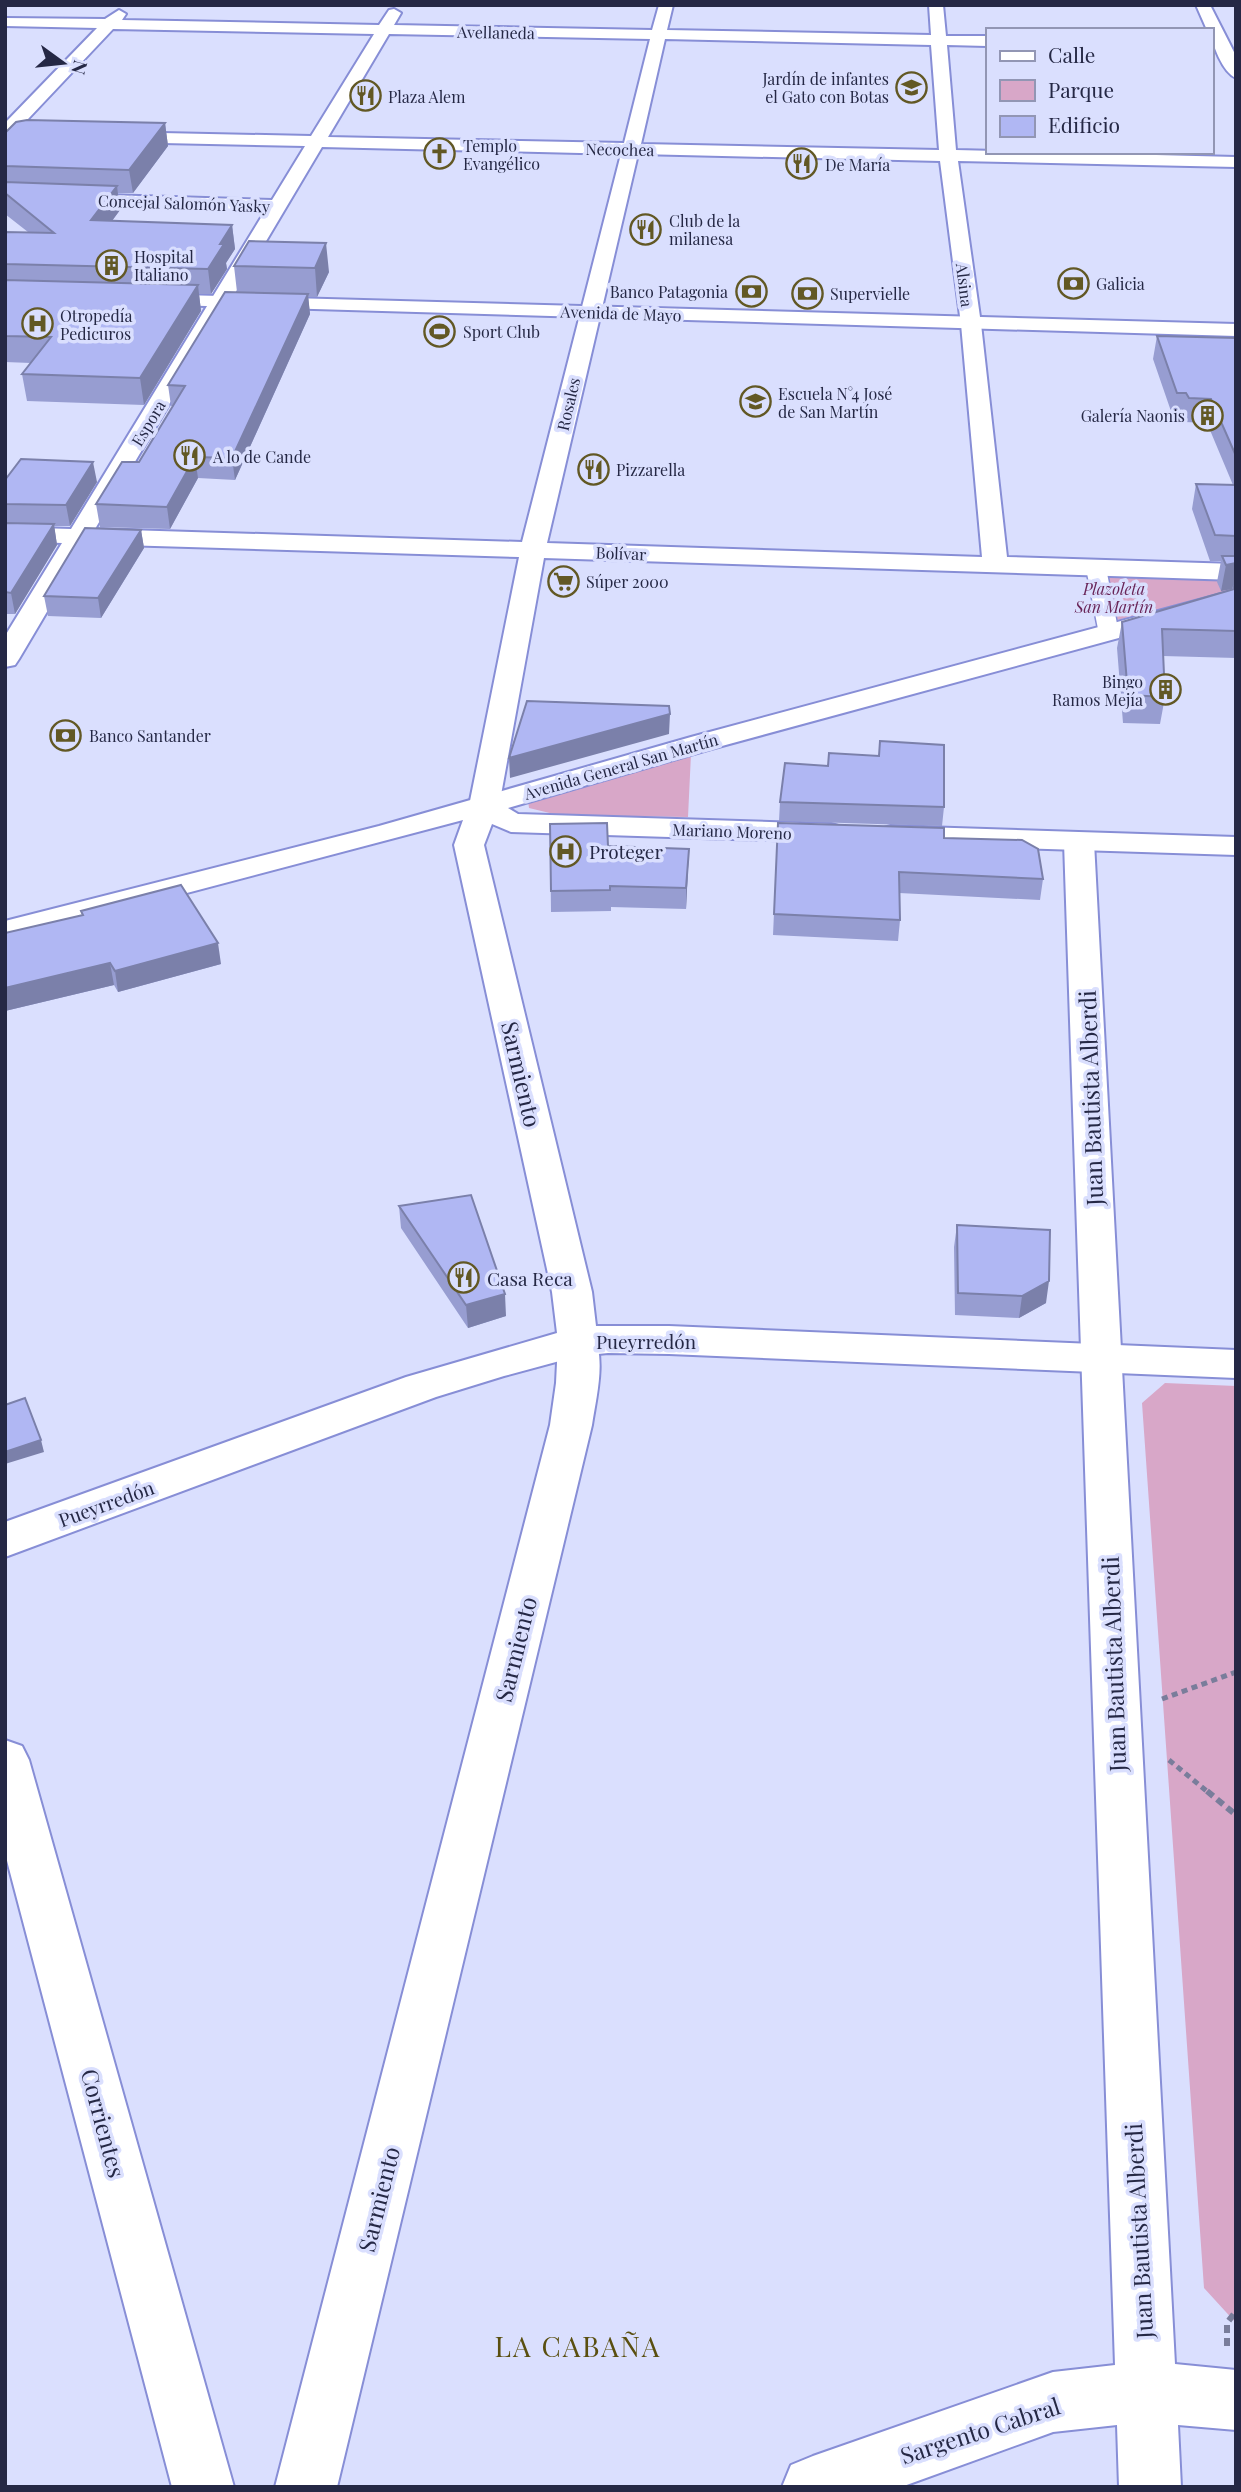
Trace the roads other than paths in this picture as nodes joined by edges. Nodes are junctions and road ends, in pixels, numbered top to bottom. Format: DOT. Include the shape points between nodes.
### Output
graph roads {
  1 [pos="128,5"];
  2 [pos="398,5"];
  3 [pos="666,5"];
  4 [pos="936,5"];
  5 [pos="1203,5"];
  6 [pos="5,22"];
  7 [pos="109,24"];
  8 [pos="383,30"];
  9 [pos="658,35"];
  10 [pos="940,40"];
  11 [pos="986,41"];
  12 [pos="1223,46"];
  13 [pos="1236,73"];
  14 [pos="5,134"];
  15 [pos="32,135"];
  16 [pos="100,136"];
  17 [pos="316,142"];
  18 [pos="630,149"];
  19 [pos="948,155"];
  20 [pos="1236,162"];
  21 [pos="5,198"];
  22 [pos="279,206"];
  23 [pos="127,300"];
  24 [pos="221,302"];
  25 [pos="590,312"];
  26 [pos="971,324"];
  27 [pos="1236,330"];
  28 [pos="5,534"];
  29 [pos="80,536"];
  30 [pos="533,550"];
  31 [pos="995,564"];
  32 [pos="1096,568"];
  33 [pos="1236,572"];
  34 [pos="1236,598"];
  35 [pos="1109,634"];
  36 [pos="5,659"];
  37 [pos="484,806"];
  38 [pos="1079,842"];
  39 [pos="1236,846"];
  40 [pos="5,931"];
  41 [pos="578,1342"];
  42 [pos="1101,1359"];
  43 [pos="1236,1364"];
  44 [pos="5,1540"];
  45 [pos="5,1760"];
  46 [pos="1145,2392"];
  47 [pos="1236,2400"];
  48 [pos="203,2487"];
  49 [pos="306,2487"];
  50 [pos="813,2487"];
  51 [pos="1150,2487"];
  1 -- 7 [label="street"];
  2 -- 8 [label="street, Espora"];
  3 -- 9 [label="street, Rosales"];
  4 -- 10 [label="street, Alsina"];
  5 -- 12 [label="street"];
  6 -- 7 [label="street, Avellaneda"];
  7 -- 8 [label="street, Avellaneda"];
  7 -- 14 [label="street"];
  8 -- 9 [label="street, Avellaneda"];
  8 -- 17 [label="street, Espora"];
  9 -- 10 [label="street, Avellaneda"];
  9 -- 18 [label="street, Rosales"];
  10 -- 11 [label="street, Avellaneda"];
  10 -- 19 [label="street, Alsina"];
  12 -- 13 [label="street"];
  14 -- 15 [label="street"];
  16 -- 17 [label="street, Necochea"];
  17 -- 18 [label="street, Necochea"];
  17 -- 22 [label="street, Espora"];
  18 -- 19 [label="street, Necochea"];
  18 -- 25 [label="street, Rosales"];
  19 -- 20 [label="street, Necochea"];
  19 -- 26 [label="street, Alsina"];
  21 -- 22 [label="street, Concejal Salomón Yasky"];
  22 -- 24 [label="street, Espora"];
  23 -- 24 [label="street, Avenida de Mayo"];
  24 -- 25 [label="street, Avenida de Mayo"];
  24 -- 29 [label="street, Espora"];
  25 -- 26 [label="street, Avenida de Mayo"];
  25 -- 30 [label="street, Rosales"];
  26 -- 27 [label="street, Avenida de Mayo"];
  26 -- 31 [label="street, Alsina"];
  28 -- 29 [label="street, Bolívar"];
  29 -- 30 [label="street, Bolívar"];
  29 -- 36 [label="street, Espora"];
  30 -- 31 [label="street, Bolívar"];
  30 -- 37 [label="street, Rosales"];
  31 -- 32 [label="street, Bolívar"];
  32 -- 33 [label="street, Bolívar"];
  32 -- 35 [label="street"];
  34 -- 35 [label="street, Avenida General San Martín"];
  35 -- 37 [label="street, Avenida General San Martín"];
  37 -- 38 [label="street, Mariano Moreno" via="511,823 525,824"];
  37 -- 40 [label="street, Avenida General San Martín"];
  37 -- 41 [label="street, Sarmiento" via="469,845 572,1292"];
  38 -- 39 [label="street, Mariano Moreno"];
  38 -- 42 [label="street, Juan Bautista Alberdi"];
  41 -- 42 [label="street, Pueyrredón" via="669,1340"];
  41 -- 44 [label="street, Pueyrredón" via="421,1387"];
  41 -- 49 [label="street, Sarmiento" via="571,1425"];
  42 -- 43 [label="street, Pueyrredón"];
  42 -- 46 [label="street, Juan Bautista Alberdi"];
  45 -- 48 [label="street, Corrientes"];
  46 -- 47 [label="street, Sargento Cabral"];
  46 -- 50 [label="street, Sargento Cabral" via="1053,2402"];
  46 -- 51 [label="street, Juan Bautista Alberdi"];
}
